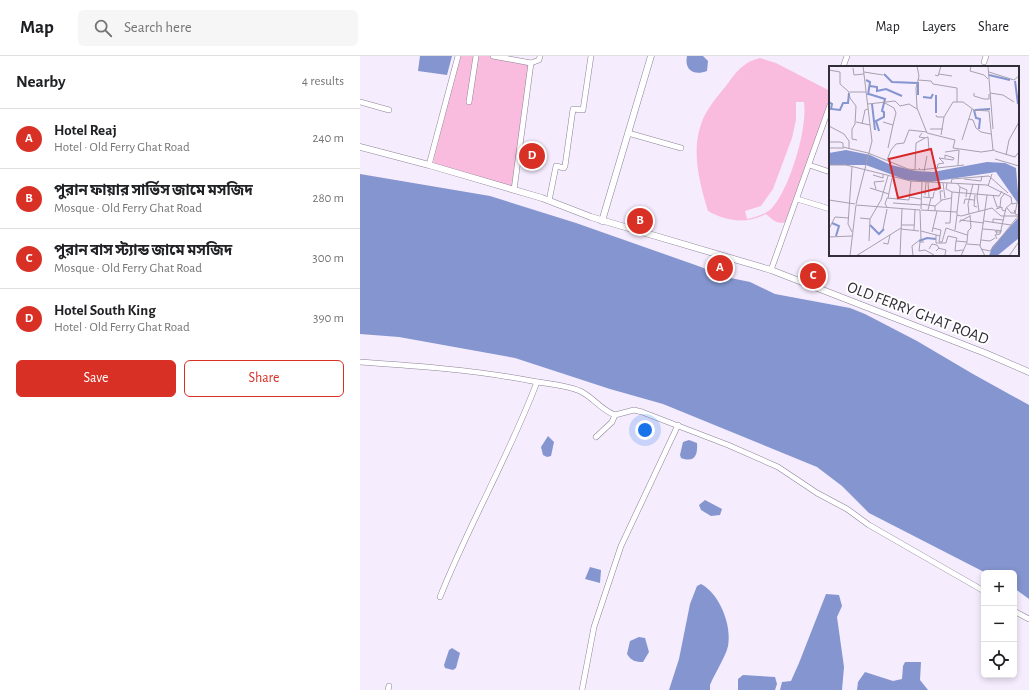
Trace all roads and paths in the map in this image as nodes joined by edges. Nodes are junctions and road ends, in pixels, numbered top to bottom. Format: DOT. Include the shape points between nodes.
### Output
graph roads {
  1 [pos="458,56"];
  2 [pos="476,56"];
  3 [pos="493,56"];
  4 [pos="540,56"];
  5 [pos="591,56"];
  6 [pos="651,56"];
  7 [pos="847,56"];
  8 [pos="986,56"];
  9 [pos="984,62"];
  10 [pos="531,63"];
  11 [pos="843,66"];
  12 [pos="360,102"];
  13 [pos="469,102"];
  14 [pos="829,109"];
  15 [pos="390,110"];
  16 [pos="628,133"];
  17 [pos="360,147"];
  18 [pos="681,148"];
  19 [pos="429,165"];
  20 [pos="809,166"];
  21 [pos="829,172"];
  22 [pos="514,190"];
  23 [pos="797,199"];
  24 [pos="549,201"];
  25 [pos="829,209"];
  26 [pos="602,221"];
  27 [pos="771,270"];
  28 [pos="360,362"];
  29 [pos="1029,372"];
  30 [pos="537,382"];
  31 [pos="615,415"];
  32 [pos="678,425"];
  33 [pos="596,437"];
  34 [pos="981,589"];
  35 [pos="440,597"];
  36 [pos="1017,613"];
  37 [pos="1029,619"];
  38 [pos="582,690"];
  1 -- 19 [label="street"];
  2 -- 13 [label="street"];
  3 -- 10 [label="street"];
  4 -- 10 [label="street" via="539,60"];
  5 -- 24 [label="street" via="583,110 573,109 565,167 556,166"];
  6 -- 16 [label="street"];
  7 -- 11 [label="street"];
  8 -- 9 [label="street"];
  10 -- 22 [label="street"];
  12 -- 15 [label="street"];
  14 -- 20 [label="street"];
  16 -- 18 [label="street"];
  16 -- 26 [label="street"];
  17 -- 19 [label="street, OLD FERRY GHAT ROAD"];
  19 -- 22 [label="street, OLD FERRY GHAT ROAD"];
  20 -- 21 [label="street"];
  20 -- 23 [label="street"];
  22 -- 24 [label="street, OLD FERRY GHAT ROAD"];
  23 -- 25 [label="street"];
  23 -- 27 [label="street"];
  24 -- 26 [label="street, OLD FERRY GHAT ROAD"];
  26 -- 27 [label="street, OLD FERRY GHAT ROAD"];
  27 -- 29 [label="street, OLD FERRY GHAT ROAD"];
  28 -- 30 [label="street" via="448,368"];
  30 -- 31 [label="street" via="581,392 606,412"];
  30 -- 35 [label="street" via="496,476 458,552"];
  31 -- 32 [label="street" via="634,410"];
  31 -- 33 [label="street" via="612,422"];
  32 -- 34 [label="street" via="778,467 869,525"];
  32 -- 38 [label="street" via="621,546 594,627"];
  36 -- 37 [label="street"];
}
